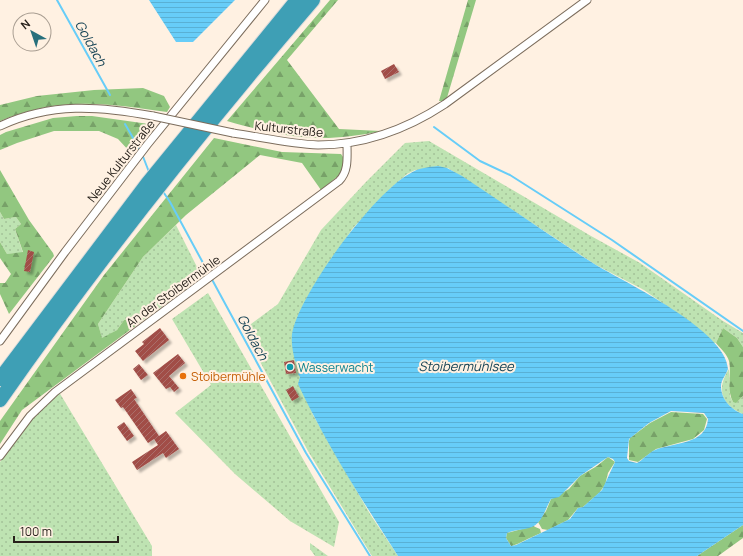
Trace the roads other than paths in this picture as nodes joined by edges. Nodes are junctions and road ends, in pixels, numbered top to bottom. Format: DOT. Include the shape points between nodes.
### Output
graph roads {
  1 [pos="265,0"];
  2 [pos="297,0"];
  3 [pos="313,0"];
  4 [pos="587,0"];
  5 [pos="0,126"];
  6 [pos="347,143"];
  7 [pos="156,183"];
  8 [pos="0,341"];
  9 [pos="0,379"];
  10 [pos="0,400"];
  11 [pos="0,456"];
  1 -- 8 [label="street, Neue Kulturstraße" via="147,145"];
  2 -- 7 [label="highway"];
  3 -- 7 [label="highway"];
  4 -- 6 [label="street, Kulturstraße" via="429,115 396,131"];
  5 -- 6 [label="street, Kulturstraße, bridge" via="41,112 78,107 112,109 233,133 318,145"];
  6 -- 11 [label="street, An der Stoibermühle" via="347,169 340,181 55,392 30,416"];
  7 -- 9 [label="highway"];
  7 -- 10 [label="highway"];
}
